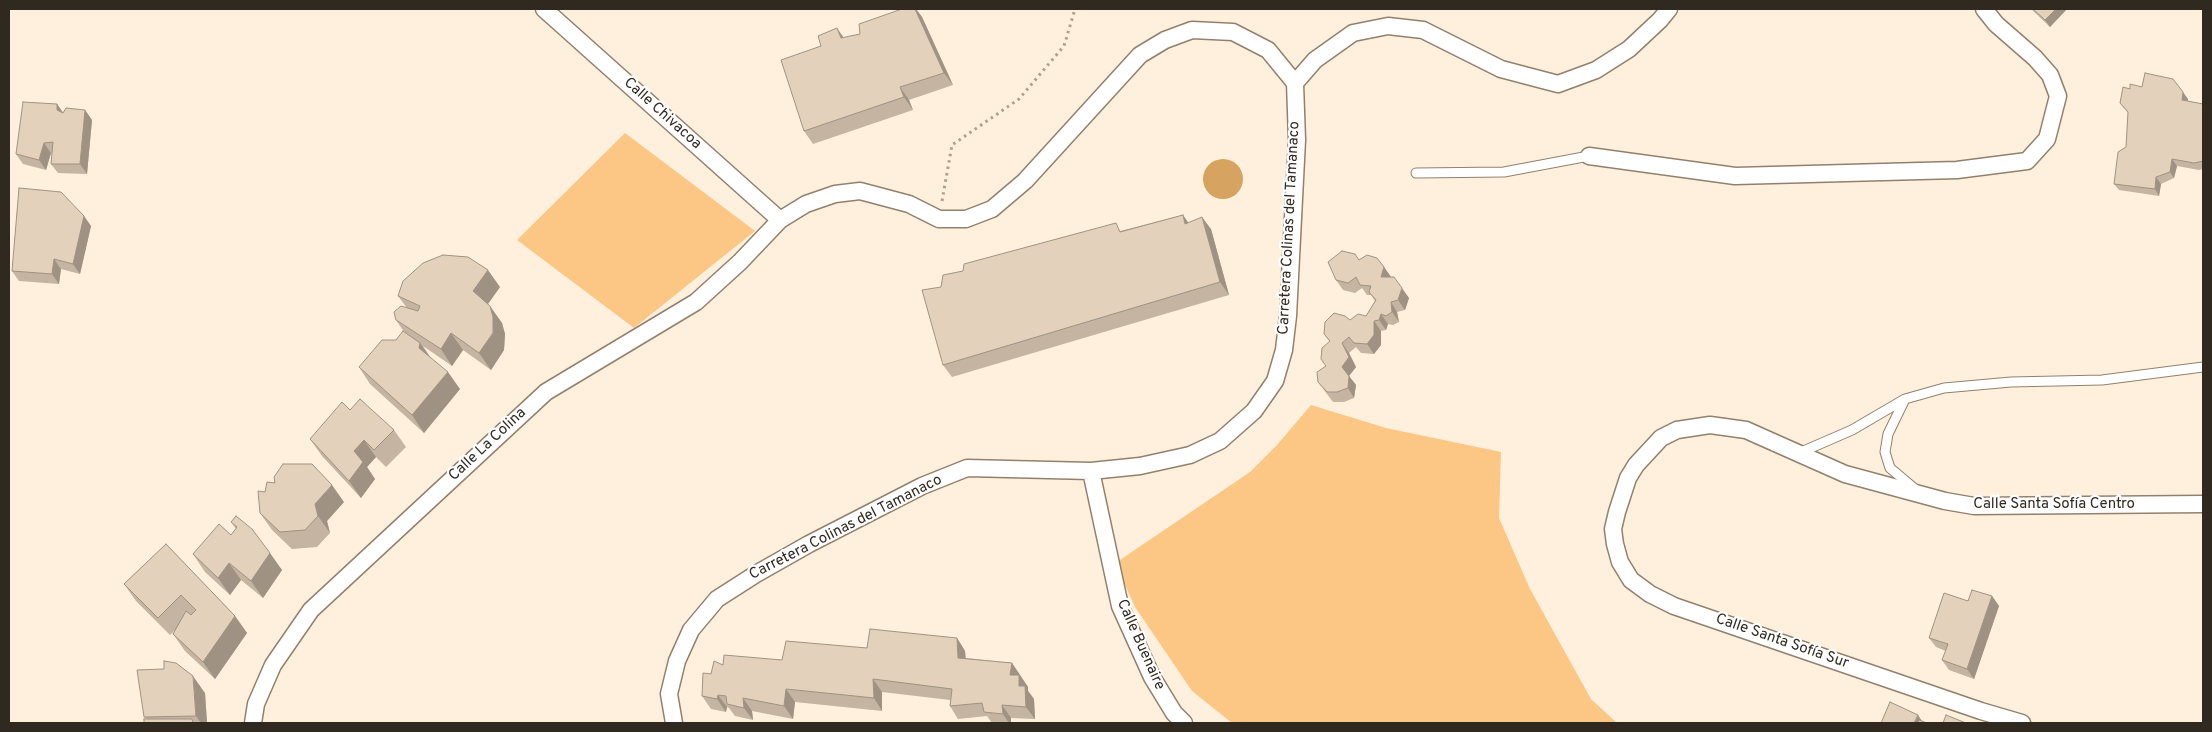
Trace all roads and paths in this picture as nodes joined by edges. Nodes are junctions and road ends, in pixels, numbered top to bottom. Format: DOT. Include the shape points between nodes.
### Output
graph roads {
  1 [pos="544,9"];
  2 [pos="1075,9"];
  3 [pos="1669,9"];
  4 [pos="1984,9"];
  5 [pos="1295,83"];
  6 [pos="1589,156"];
  7 [pos="1416,173"];
  8 [pos="939,219"];
  9 [pos="780,220"];
  10 [pos="2203,367"];
  11 [pos="1905,399"];
  12 [pos="1799,453"];
  13 [pos="1091,471"];
  14 [pos="1920,494"];
  15 [pos="1622,495"];
  16 [pos="2203,504"];
  17 [pos="253,723"];
  18 [pos="674,723"];
  19 [pos="1184,723"];
  20 [pos="2022,723"];
  1 -- 9 [label="street, Calle Chivacoa"];
  2 -- 8 [label="path" via="1064,46 1018,99 952,146"];
  3 -- 5 [label="street" via="1628,49 1596,70 1558,84 1501,69 1423,30 1388,26 1353,33 1315,60"];
  4 -- 6 [label="street" via="2050,75 2058,96 2047,139 2027,161 1957,170 1735,176"];
  5 -- 8 [label="street" via="1268,50 1233,32 1192,30 1165,40 1140,55 1025,181 992,210 966,218"];
  5 -- 13 [label="street, Carretera Colinas del Tamanaco" via="1297,140 1288,316 1284,350 1275,381 1254,411 1220,441 1190,455 1140,466"];
  6 -- 7 [label="lane" via="1504,172"];
  8 -- 9 [label="street" via="909,204 860,191 835,194 806,204"];
  9 -- 17 [label="street, Calle La Colina" via="696,302 546,392 311,610 273,665 256,704"];
  10 -- 11 [label="lane" via="2102,380 2011,382 1944,388"];
  11 -- 12 [label="lane" via="1852,430"];
  11 -- 14 [label="lane" via="1888,434 1885,452 1890,468"];
  12 -- 14 [label="street, Calle Santa Sofía Centro" via="1845,474"];
  12 -- 15 [label="street, Calle Santa Sofía Centro" via="1746,430 1710,425 1677,430 1648,450 1628,478"];
  13 -- 18 [label="street, Carretera Colinas del Tamanaco" via="967,468 922,486 756,574 717,599 691,630 677,661 669,694"];
  13 -- 19 [label="street, Calle Buenaire" via="1120,606 1152,678"];
  14 -- 16 [label="street, Calle Santa Sofía Centro" via="1974,506"];
  15 -- 20 [label="street, Calle Santa Sofía Sur" via="1613,529 1614,544 1631,580 1650,594 1683,609"];
}
